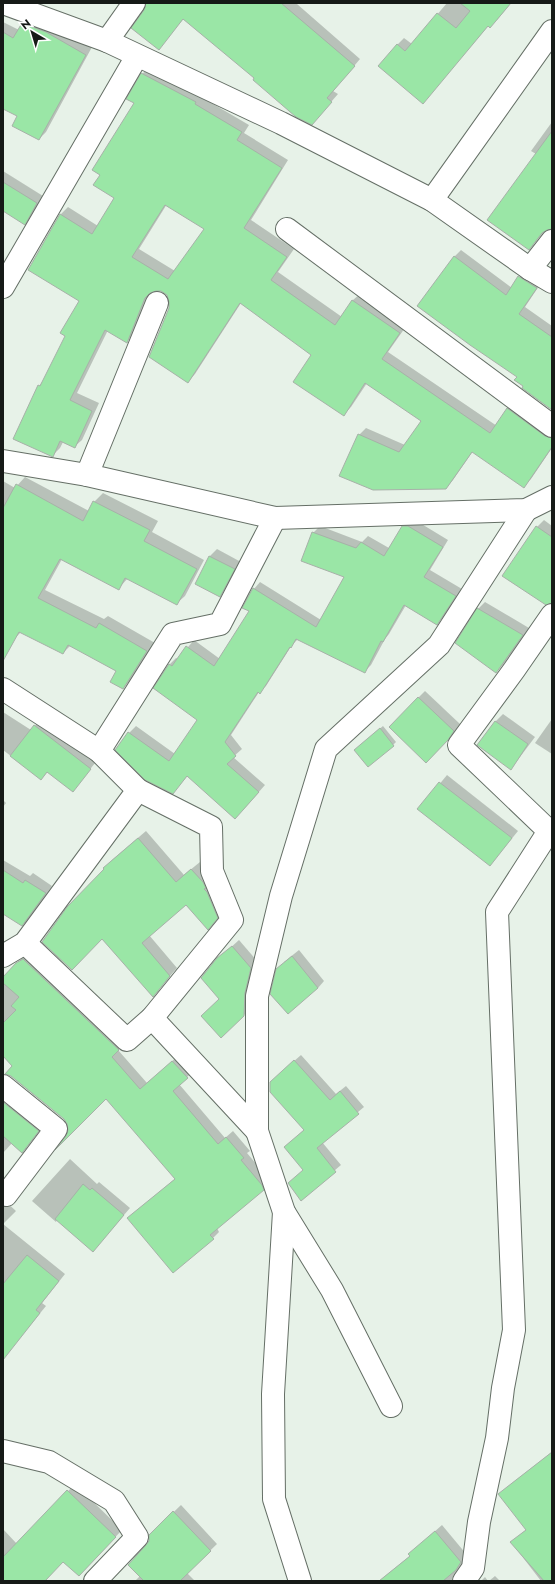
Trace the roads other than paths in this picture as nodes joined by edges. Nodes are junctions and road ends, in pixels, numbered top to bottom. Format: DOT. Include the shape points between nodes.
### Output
graph roads {
  1 [pos="3,3"];
  2 [pos="134,3"];
  3 [pos="552,31"];
  4 [pos="107,41"];
  5 [pos="137,56"];
  6 [pos="432,200"];
  7 [pos="287,230"];
  8 [pos="552,241"];
  9 [pos="530,269"];
  10 [pos="552,282"];
  11 [pos="3,287"];
  12 [pos="157,303"];
  13 [pos="552,426"];
  14 [pos="3,461"];
  15 [pos="87,475"];
  16 [pos="552,497"];
  17 [pos="526,510"];
  18 [pos="275,518"];
  19 [pos="552,615"];
  20 [pos="3,689"];
  21 [pos="99,751"];
  22 [pos="138,790"];
  23 [pos="550,828"];
  24 [pos="25,943"];
  25 [pos="3,956"];
  26 [pos="152,1018"];
  27 [pos="3,1086"];
  28 [pos="257,1131"];
  29 [pos="3,1192"];
  30 [pos="284,1212"];
  31 [pos="391,1406"];
  32 [pos="3,1451"];
  33 [pos="94,1581"];
  34 [pos="300,1581"];
  35 [pos="464,1581"];
  1 -- 4 [label="street"];
  2 -- 4 [label="street"];
  3 -- 6 [label="street"];
  4 -- 5 [label="street"];
  5 -- 6 [label="street" via="282,124"];
  5 -- 11 [label="street"];
  6 -- 9 [label="street"];
  7 -- 13 [label="street"];
  8 -- 9 [label="street"];
  9 -- 10 [label="street"];
  12 -- 15 [label="street"];
  14 -- 15 [label="street"];
  15 -- 18 [label="street"];
  16 -- 17 [label="street"];
  17 -- 18 [label="street"];
  17 -- 28 [label="street" via="439,645 326,749 281,896 257,996"];
  18 -- 21 [label="street" via="220,624 173,634"];
  19 -- 23 [label="street" via="459,745"];
  20 -- 21 [label="street"];
  21 -- 22 [label="street"];
  22 -- 24 [label="street"];
  22 -- 26 [label="street" via="211,827 212,871 232,920"];
  23 -- 35 [label="street" via="497,912 514,1330 473,1568"];
  24 -- 25 [label="street"];
  24 -- 26 [label="street" via="127,1040"];
  26 -- 28 [label="street"];
  27 -- 29 [label="street" via="56,1129 6,1195"];
  28 -- 30 [label="street"];
  30 -- 31 [label="street" via="332,1290"];
  30 -- 34 [label="street" via="273,1394 274,1498"];
  32 -- 33 [label="street" via="49,1462 114,1501 137,1537"];
}
